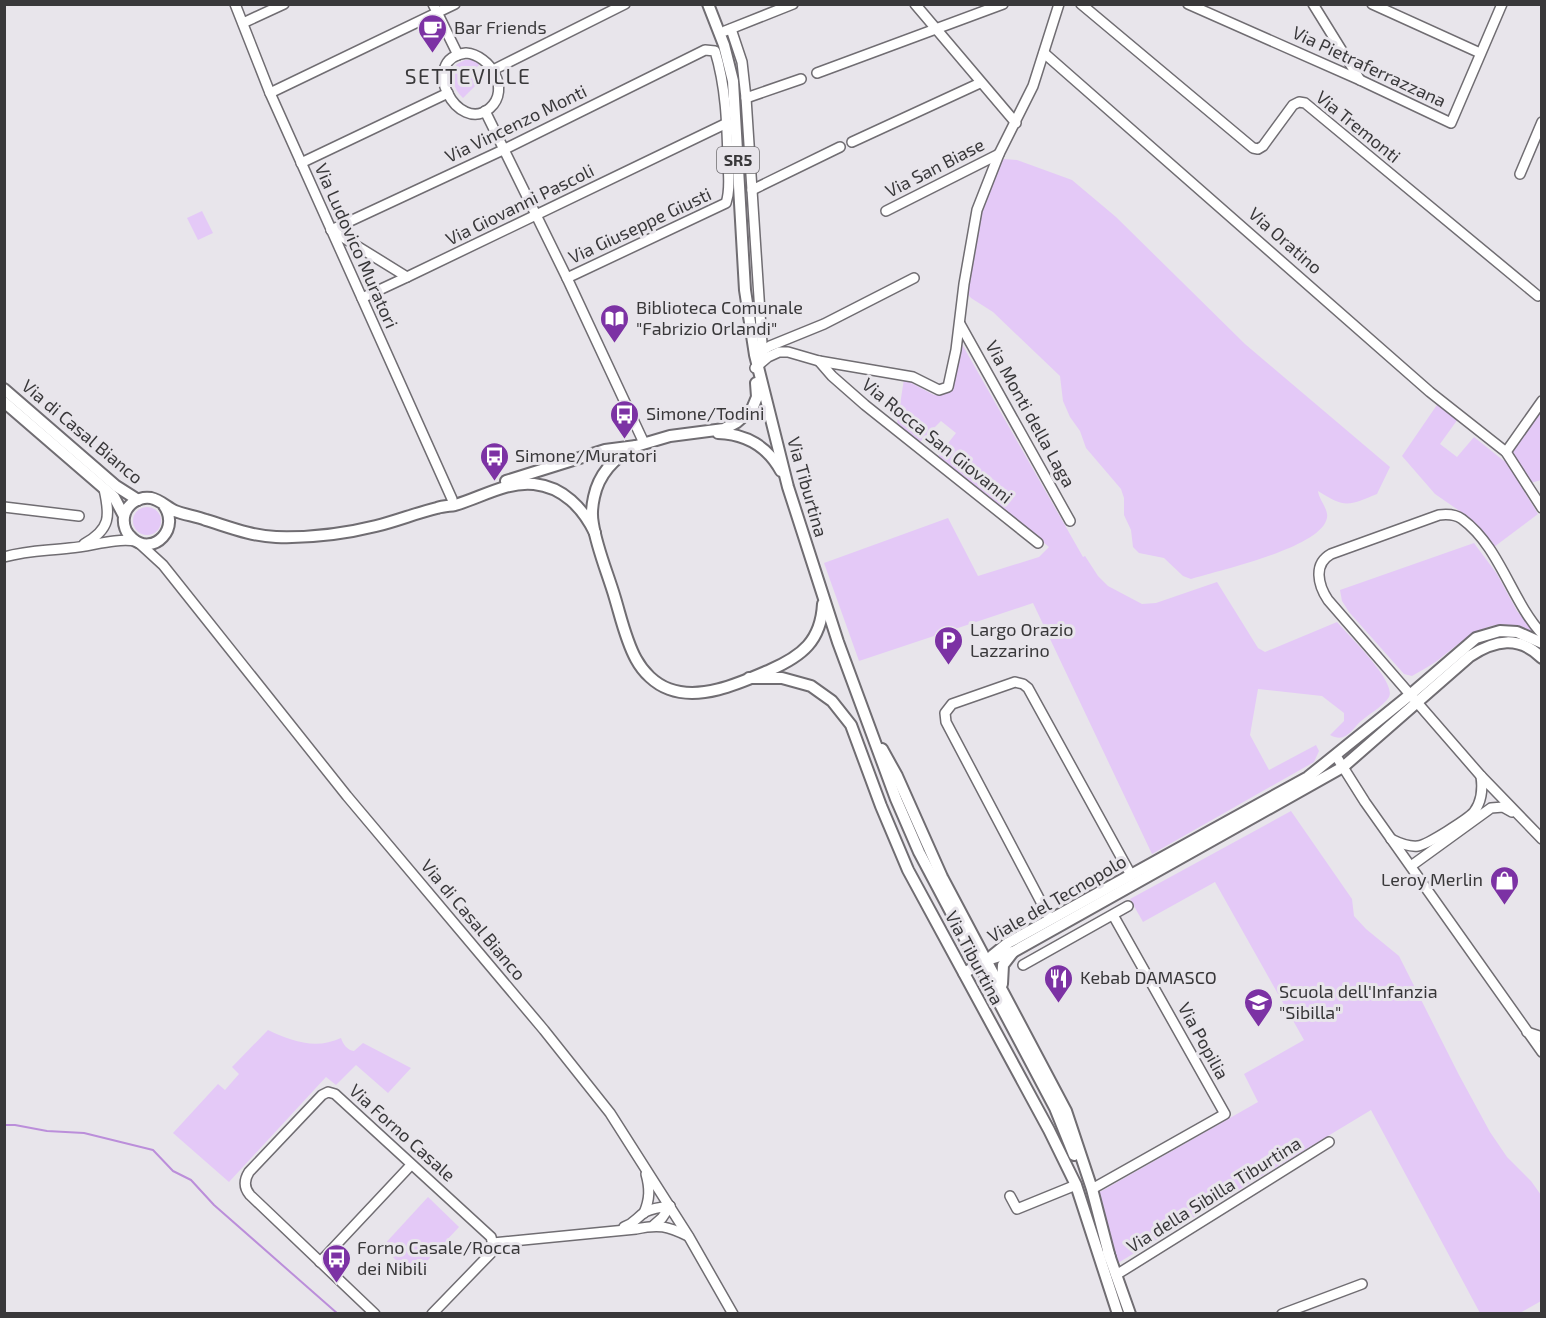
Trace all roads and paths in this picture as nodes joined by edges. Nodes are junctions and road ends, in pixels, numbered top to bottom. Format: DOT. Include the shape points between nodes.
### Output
graph roads {
  1 [pos="235,4"];
  2 [pos="284,4"];
  3 [pos="455,4"];
  4 [pos="625,4"];
  5 [pos="708,4"];
  6 [pos="793,4"];
  7 [pos="915,4"];
  8 [pos="1003,4"];
  9 [pos="1059,4"];
  10 [pos="1081,4"];
  11 [pos="1188,4"];
  12 [pos="1313,4"];
  13 [pos="1372,4"];
  14 [pos="1502,4"];
  15 [pos="435,9"];
  16 [pos="243,23"];
  17 [pos="731,29"];
  18 [pos="937,29"];
  19 [pos="719,33"];
  20 [pos="1480,52"];
  21 [pos="1044,53"];
  22 [pos="458,55"];
  23 [pos="493,70"];
  24 [pos="817,73"];
  25 [pos="801,79"];
  26 [pos="1360,80"];
  27 [pos="980,83"];
  28 [pos="270,93"];
  29 [pos="448,93"];
  30 [pos="746,98"];
  31 [pos="485,111"];
  32 [pos="1542,122"];
  33 [pos="727,123"];
  34 [pos="1016,123"];
  35 [pos="852,142"];
  36 [pos="840,147"];
  37 [pos="505,149"];
  38 [pos="999,154"];
  39 [pos="301,163"];
  40 [pos="1520,174"];
  41 [pos="752,190"];
  42 [pos="886,211"];
  43 [pos="536,216"];
  44 [pos="331,230"];
  45 [pos="407,277"];
  46 [pos="567,278"];
  47 [pos="914,278"];
  48 [pos="745,290"];
  49 [pos="1538,296"];
  50 [pos="362,298"];
  51 [pos="960,324"];
  52 [pos="759,360"];
  53 [pos="819,361"];
  54 [pos="4,389"];
  55 [pos="1542,400"];
  56 [pos="4,402"];
  57 [pos="712,432"];
  58 [pos="640,445"];
  59 [pos="1506,452"];
  60 [pos="788,487"];
  61 [pos="104,489"];
  62 [pos="452,499"];
  63 [pos="138,500"];
  64 [pos="162,503"];
  65 [pos="4,507"];
  66 [pos="439,507"];
  67 [pos="1542,508"];
  68 [pos="79,516"];
  69 [pos="196,517"];
  70 [pos="124,520"];
  71 [pos="1070,521"];
  72 [pos="169,526"];
  73 [pos="595,533"];
  74 [pos="164,537"];
  75 [pos="138,542"];
  76 [pos="1038,543"];
  77 [pos="98,544"];
  78 [pos="71,548"];
  79 [pos="4,557"];
  80 [pos="163,565"];
  81 [pos="822,592"];
  82 [pos="1542,634"];
  83 [pos="1542,643"];
  84 [pos="1542,658"];
  85 [pos="749,678"];
  86 [pos="1415,698"];
  87 [pos="869,728"];
  88 [pos="1336,756"];
  89 [pos="1343,767"];
  90 [pos="1481,776"];
  91 [pos="1518,815"];
  92 [pos="1391,839"];
  93 [pos="1542,839"];
  94 [pos="1411,866"];
  95 [pos="1131,875"];
  96 [pos="1128,906"];
  97 [pos="1113,915"];
  98 [pos="1053,924"];
  99 [pos="975,937"];
  100 [pos="1063,943"];
  101 [pos="1010,947"];
  102 [pos="973,954"];
  103 [pos="987,960"];
  104 [pos="1023,965"];
  105 [pos="964,973"];
  106 [pos="984,974"];
  107 [pos="1002,988"];
  108 [pos="1527,1032"];
  109 [pos="1542,1037"];
  110 [pos="1542,1052"];
  111 [pos="1329,1142"];
  112 [pos="642,1160"];
  113 [pos="411,1165"];
  114 [pos="1076,1185"];
  115 [pos="1092,1189"];
  116 [pos="1010,1196"];
  117 [pos="670,1206"];
  118 [pos="644,1213"];
  119 [pos="654,1225"];
  120 [pos="616,1230"];
  121 [pos="690,1237"];
  122 [pos="493,1243"];
  123 [pos="1110,1258"];
  124 [pos="320,1262"];
  125 [pos="1116,1275"];
  126 [pos="1362,1284"];
  127 [pos="375,1314"];
  128 [pos="432,1314"];
  129 [pos="733,1314"];
  130 [pos="1118,1314"];
  131 [pos="1130,1314"];
  132 [pos="1282,1314"];
  1 -- 16 [label="street, Via Ludovico Muratori"];
  2 -- 16 [label="street"];
  3 -- 15 [label="street"];
  4 -- 23 [label="street"];
  5 -- 19 [label="main road, Via Tiburtina / SR5"];
  6 -- 17 [label="street"];
  7 -- 18 [label="street"];
  8 -- 18 [label="street"];
  9 -- 21 [label="street"];
  10 -- 49 [label="street, Via Tremonti" via="1253,148 1263,146 1293,105 1305,103"];
  11 -- 26 [label="street, Via Pietraferrazzana"];
  12 -- 26 [label="street"];
  13 -- 20 [label="street"];
  14 -- 20 [label="street, Via Pietraferrazzana"];
  15 -- 22 [label="street"];
  15 -- 28 [label="street"];
  16 -- 28 [label="street, Via Ludovico Muratori"];
  17 -- 19 [label="street"];
  17 -- 30 [label="street"];
  18 -- 24 [label="street"];
  18 -- 27 [label="street"];
  19 -- 48 [label="main road, Via Tiburtina / SR5" via="734,86"];
  20 -- 26 [label="street, Via Pietraferrazzana" via="1451,123"];
  21 -- 34 [label="street"];
  21 -- 59 [label="street, Via Oratino" via="1430,392"];
  22 -- 23 [label="street" via="480,56"];
  22 -- 29 [label="street" via="444,71"];
  23 -- 31 [label="street" via="497,94"];
  25 -- 30 [label="street"];
  27 -- 34 [label="street"];
  27 -- 35 [label="street"];
  28 -- 39 [label="street, Via Ludovico Muratori"];
  29 -- 31 [label="street" via="463,111"];
  29 -- 39 [label="street"];
  30 -- 41 [label="street"];
  31 -- 37 [label="street"];
  32 -- 40 [label="street"];
  33 -- 37 [label="street, Via Vincenzo Monti" via="715,51 705,50"];
  33 -- 43 [label="street, Via Giovanni Pascoli"];
  33 -- 46 [label="street, Via Giuseppe Giusti" via="726,203"];
  34 -- 38 [label="street"];
  36 -- 41 [label="street"];
  37 -- 43 [label="street"];
  37 -- 44 [label="street, Via Vincenzo Monti"];
  38 -- 42 [label="street, Via San Biase"];
  38 -- 51 [label="street" via="977,210"];
  39 -- 44 [label="street, Via Ludovico Muratori"];
  41 -- 52 [label="street"];
  43 -- 45 [label="street, Via Giovanni Pascoli"];
  43 -- 46 [label="street"];
  44 -- 45 [label="street"];
  44 -- 50 [label="street, Via Ludovico Muratori"];
  45 -- 50 [label="street, Via Giovanni Pascoli"];
  46 -- 58 [label="street"];
  47 -- 52 [label="street"];
  48 -- 52 [label="main road, Via Tiburtina"];
  48 -- 57 [label="main road" via="745,326 757,397 746,416 730,427"];
  50 -- 62 [label="street, Via Ludovico Muratori"];
  51 -- 53 [label="street" via="951,378 944,389 908,376"];
  51 -- 71 [label="street, Via Monti della Laga"];
  52 -- 53 [label="street" via="783,352"];
  52 -- 60 [label="main road, Via Tiburtina"];
  53 -- 76 [label="street, Via Rocca San Giovanni" via="865,405"];
  54 -- 63 [label="main road, Via di Casal Bianco" via="116,486"];
  55 -- 59 [label="street"];
  56 -- 61 [label="main road, Via di Casal Bianco"];
  57 -- 58 [label="main road" via="670,436"];
  57 -- 60 [label="main road" via="756,443 774,460"];
  58 -- 62 [label="main road" via="605,450"];
  58 -- 73 [label="main road" via="613,462 598,482 592,507"];
  59 -- 67 [label="street, Via Oratino"];
  60 -- 81 [label="main road, Via Tiburtina"];
  61 -- 70 [label="main road, Via di Casal Bianco" via="118,502"];
  61 -- 78 [label="street" via="109,510 105,526 86,543"];
  62 -- 66 [label="main road"];
  63 -- 64 [label="main road" via="150,498"];
  63 -- 70 [label="main road" via="131,504"];
  64 -- 69 [label="main road"];
  64 -- 72 [label="main road" via="169,513"];
  65 -- 68 [label="street"];
  66 -- 69 [label="main road" via="359,530 276,537"];
  66 -- 73 [label="main road" via="518,485 537,484 553,488 572,500"];
  69 -- 72 [label="main road" via="177,519"];
  70 -- 75 [label="main road" via="126,532"];
  70 -- 77 [label="street" via="119,532"];
  72 -- 74 [label="main road"];
  73 -- 85 [label="main road" via="631,648 644,671 667,688 695,693"];
  74 -- 75 [label="main road" via="152,543"];
  74 -- 80 [label="street" via="160,548"];
  75 -- 77 [label="street" via="116,540"];
  75 -- 80 [label="street, Via di Casal Bianco"];
  77 -- 78 [label="street"];
  78 -- 79 [label="street" via="32,550"];
  80 -- 112 [label="street, Via di Casal Bianco" via="347,796 544,1030"];
  81 -- 85 [label="main road" via="819,627 808,646 791,660"];
  81 -- 87 [label="main road, Via Tiburtina"];
  82 -- 86 [label="street" via="1481,539 1461,518 1451,514 1326,557 1319,567 1328,600"];
  83 -- 86 [label="main road, Viale del Tecnopolo" via="1517,632 1500,631 1476,638"];
  84 -- 86 [label="main road, Viale del Tecnopolo" via="1512,641 1484,646"];
  85 -- 105 [label="main road, Via Tiburtina" via="782,678 811,686 843,713 908,870"];
  86 -- 88 [label="main road, Viale del Tecnopolo"];
  86 -- 89 [label="main road, Viale del Tecnopolo"];
  86 -- 90 [label="street"];
  87 -- 99 [label="main road"];
  87 -- 102 [label="main road, Via Tiburtina" via="906,825"];
  88 -- 89 [label="street"];
  88 -- 95 [label="main road, Viale del Tecnopolo" via="1308,777"];
  89 -- 92 [label="street"];
  89 -- 98 [label="main road, Viale del Tecnopolo"];
  90 -- 91 [label="street"];
  90 -- 92 [label="street" via="1483,788 1473,813 1419,846"];
  91 -- 93 [label="street"];
  91 -- 94 [label="street" via="1503,807 1491,808"];
  92 -- 94 [label="street"];
  94 -- 108 [label="street"];
  95 -- 98 [label="main road, Viale del Tecnopolo"];
  95 -- 98 [label="street" via="1028,688 1015,682 952,704 945,713 946,722"];
  96 -- 97 [label="street"];
  97 -- 100 [label="street"];
  97 -- 115 [label="street, Via Popilia" via="1225,1114"];
  98 -- 100 [label="street"];
  98 -- 101 [label="main road, Viale del Tecnopolo"];
  99 -- 101 [label="main road" via="983,944"];
  99 -- 103 [label="main road"];
  100 -- 104 [label="street"];
  101 -- 103 [label="main road, Viale del Tecnopolo"];
  101 -- 107 [label="main road" via="1002,969"];
  103 -- 105 [label="main road, Viale del Tecnopolo"];
  103 -- 107 [label="main road"];
  105 -- 114 [label="main road, Via Tiburtina"];
  106 -- 123 [label="main road, Via Tiburtina" via="1060,1120"];
  107 -- 115 [label="main road" via="1066,1111"];
  108 -- 109 [label="street"];
  108 -- 110 [label="street"];
  111 -- 125 [label="street, Via della Sibilla Tiburtina"];
  112 -- 117 [label="street, Via di Casal Bianco"];
  112 -- 118 [label="street" via="650,1185"];
  113 -- 122 [label="street, Via Forno Casale" via="488,1232"];
  113 -- 124 [label="street"];
  113 -- 124 [label="street, Via Forno Casale" via="330,1092 322,1095 256,1165 245,1180 248,1192"];
  114 -- 116 [label="street" via="1017,1209"];
  114 -- 130 [label="main road, Via Tiburtina"];
  115 -- 123 [label="main road"];
  117 -- 118 [label="street"];
  117 -- 119 [label="street"];
  117 -- 121 [label="street, Via di Casal Bianco"];
  118 -- 120 [label="street" via="633,1224"];
  119 -- 120 [label="street"];
  119 -- 121 [label="street"];
  120 -- 122 [label="street"];
  121 -- 129 [label="street, Via di Casal Bianco"];
  122 -- 128 [label="street" via="491,1253"];
  123 -- 125 [label="main road, Via Tiburtina"];
  124 -- 127 [label="street, Via Forno Casale"];
  125 -- 131 [label="main road, Via Tiburtina"];
  126 -- 132 [label="street"];
}
